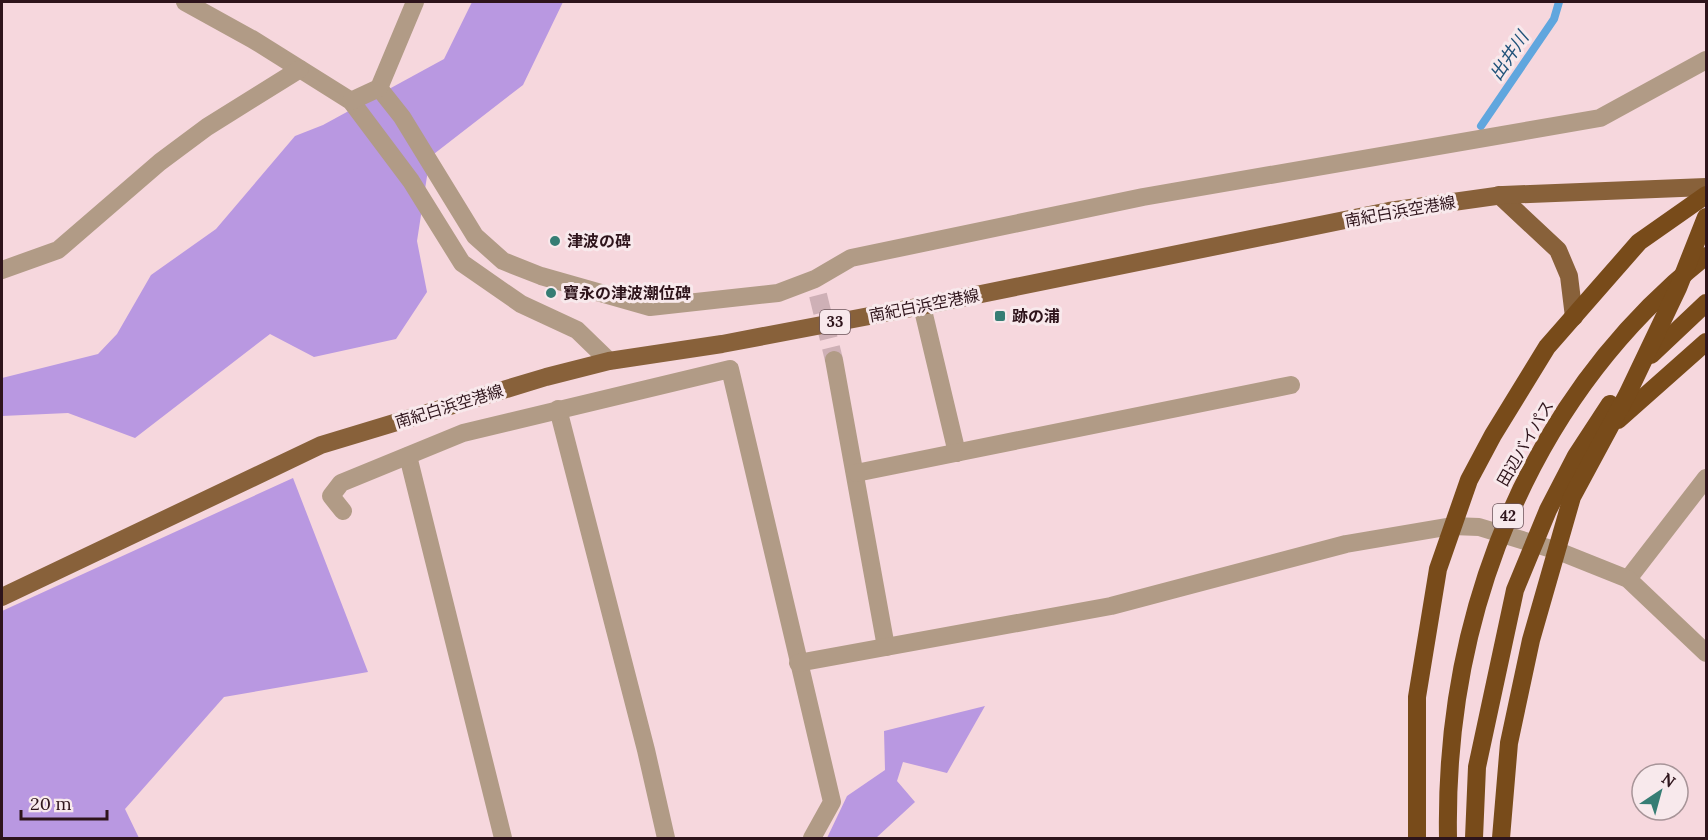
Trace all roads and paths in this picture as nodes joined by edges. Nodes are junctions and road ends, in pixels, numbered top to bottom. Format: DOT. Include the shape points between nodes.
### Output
graph roads {
  1 [pos="184,2"];
  2 [pos="415,2"];
  3 [pos="1707,60"];
  4 [pos="300,69"];
  5 [pos="379,88"];
  6 [pos="351,101"];
  7 [pos="1707,187"];
  8 [pos="1499,195"];
  9 [pos="1707,195"];
  10 [pos="1707,218"];
  11 [pos="1707,256"];
  12 [pos="2,270"];
  13 [pos="1707,303"];
  14 [pos="922,306"];
  15 [pos="1574,316"];
  16 [pos="1707,342"];
  17 [pos="834,360"];
  18 [pos="609,361"];
  19 [pos="1291,385"];
  20 [pos="558,409"];
  21 [pos="1610,427"];
  22 [pos="957,453"];
  23 [pos="408,456"];
  24 [pos="856,473"];
  25 [pos="1707,478"];
  26 [pos="342,511"];
  27 [pos="1452,526"];
  28 [pos="1558,551"];
  29 [pos="1628,579"];
  30 [pos="2,597"];
  31 [pos="886,647"];
  32 [pos="1707,653"];
  33 [pos="798,663"];
  34 [pos="503,838"];
  35 [pos="666,838"];
  36 [pos="812,838"];
  37 [pos="1417,838"];
  38 [pos="1448,838"];
  39 [pos="1473,838"];
  40 [pos="1501,838"];
  1 -- 4 [label="street"];
  2 -- 5 [label="street"];
  3 -- 5 [label="street" via="1599,118 1143,197 851,258 816,287 650,307 503,261 475,236 402,117"];
  4 -- 6 [label="street"];
  4 -- 12 [label="street" via="169,155 58,250"];
  5 -- 6 [label="street"];
  6 -- 18 [label="street" via="411,181 462,263 521,304 577,330"];
  7 -- 8 [label="main road, 南紀白浜空港線 / 33"];
  8 -- 14 [label="main road, 南紀白浜空港線 / 33" via="1389,211"];
  8 -- 15 [label="main road" via="1558,250 1569,276"];
  9 -- 15 [label="highway" via="1639,242"];
  10 -- 21 [label="highway" via="1678,288"];
  11 -- 38 [label="highway, 田辺バイパス / 42" via="1633,323 1595,369 1557,422 1500,534 1478,597 1464,660 1454,724"];
  13 -- 39 [label="highway, 42" via="1656,349 1612,402 1576,456 1548,510 1515,590 1495,675 1477,767"];
  14 -- 18 [label="main road, 南紀白浜空港線 / 33"];
  14 -- 22 [label="street"];
  15 -- 27 [label="highway" via="1547,346 1493,435 1469,480"];
  16 -- 21 [label="highway"];
  17 -- 24 [label="street"];
  18 -- 30 [label="main road, 南紀白浜空港線 / 33" via="321,445"];
  19 -- 22 [label="street"];
  20 -- 23 [label="street" via="463,433"];
  20 -- 33 [label="street" via="730,369"];
  20 -- 35 [label="street"];
  21 -- 28 [label="highway" via="1572,497"];
  22 -- 24 [label="street"];
  23 -- 26 [label="street" via="342,483 332,496"];
  23 -- 34 [label="street"];
  24 -- 31 [label="street"];
  25 -- 29 [label="street"];
  27 -- 28 [label="street" via="1479,527"];
  27 -- 31 [label="street" via="1346,544 1112,606"];
  27 -- 37 [label="highway" via="1438,568 1417,697"];
  28 -- 29 [label="street"];
  28 -- 40 [label="highway" via="1531,640 1509,743"];
  29 -- 32 [label="street"];
  31 -- 33 [label="street"];
  33 -- 36 [label="street" via="832,802"];
}
